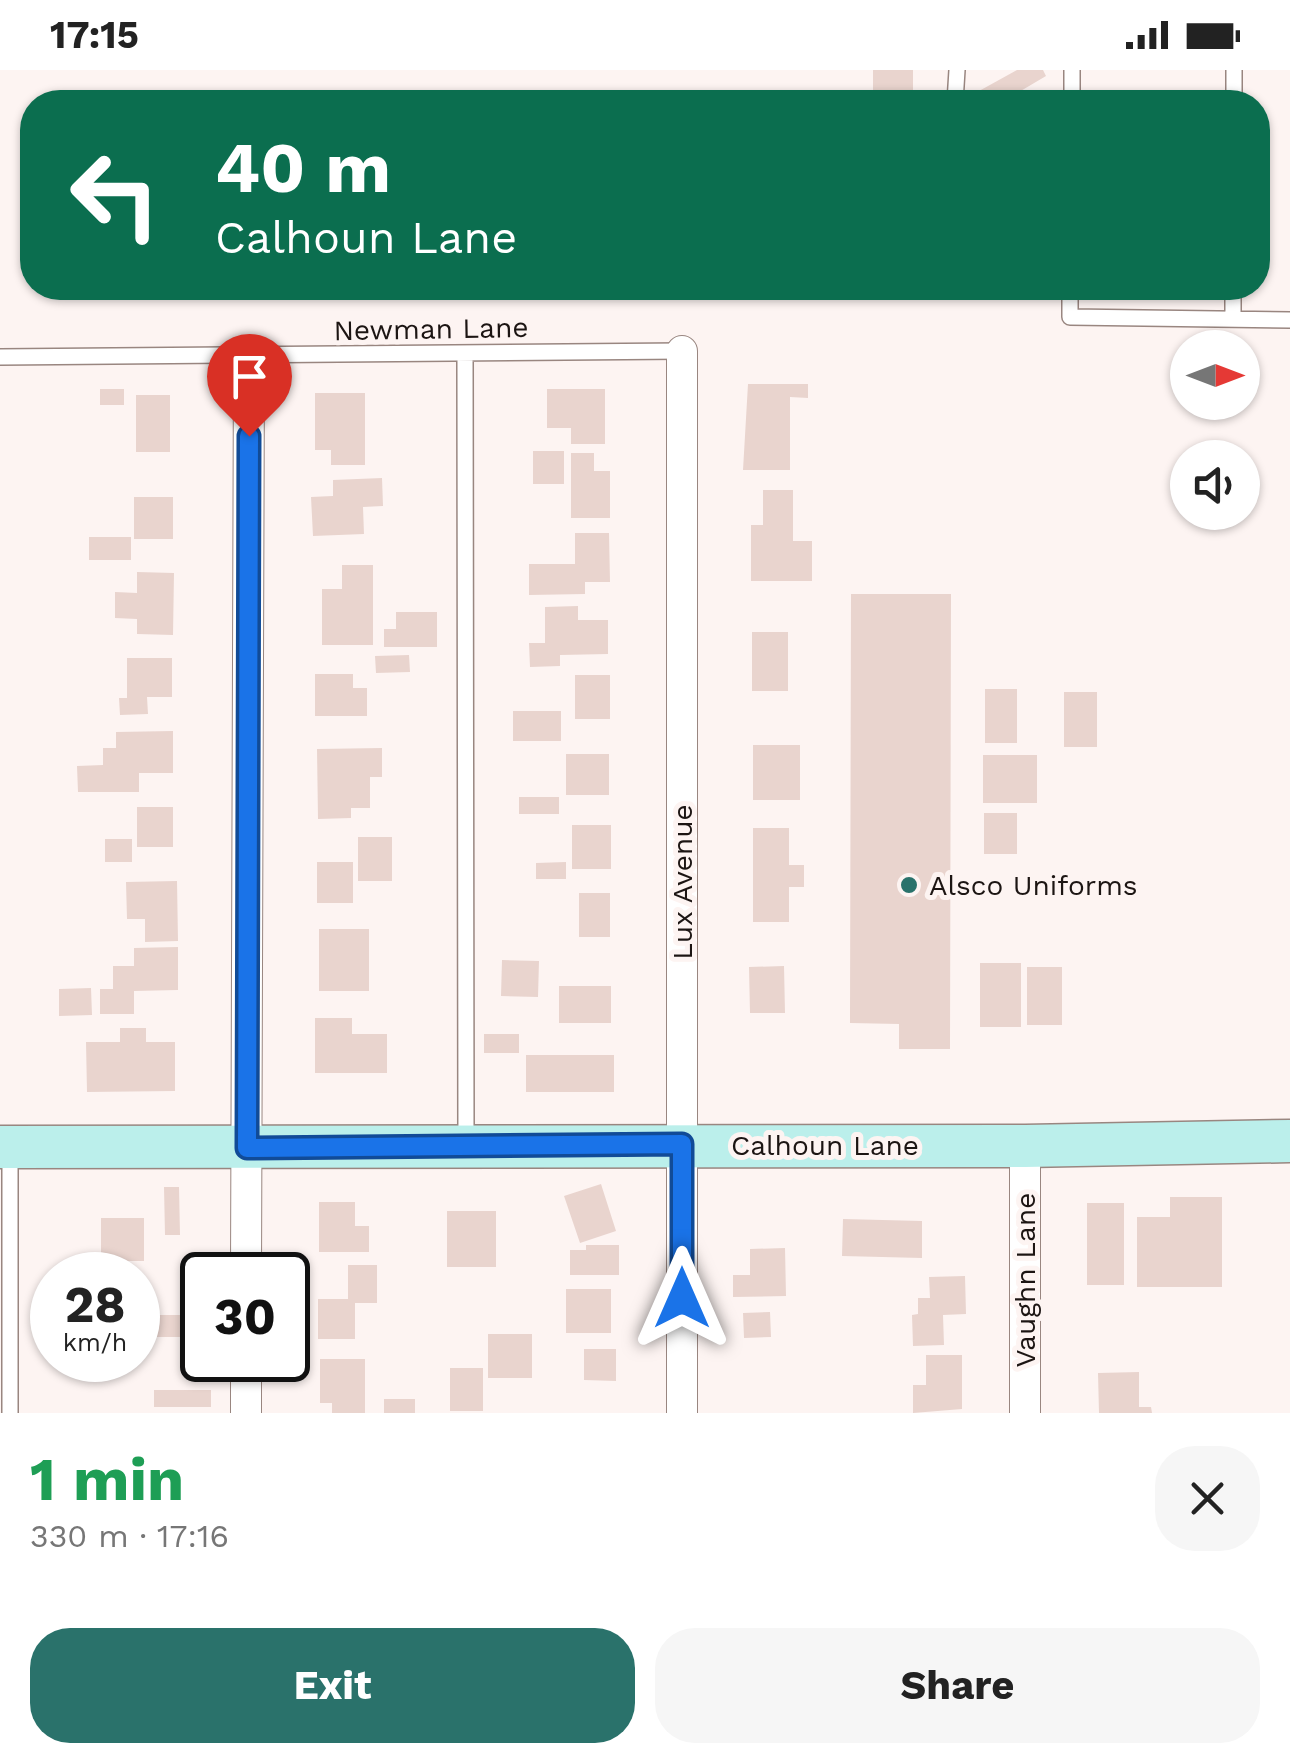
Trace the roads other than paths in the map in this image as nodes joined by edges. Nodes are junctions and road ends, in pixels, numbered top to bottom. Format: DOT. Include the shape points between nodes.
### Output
graph roads {
  1 [pos="1070,300"];
  2 [pos="1233,300"];
  3 [pos="1233,320"];
  4 [pos="1290,320"];
  5 [pos="682,351"];
  6 [pos="465,354"];
  7 [pos="250,356"];
  8 [pos="0,357"];
  9 [pos="1290,1141"];
  10 [pos="682,1144"];
  11 [pos="466,1146"];
  12 [pos="1025,1146"];
  13 [pos="5,1147"];
  14 [pos="247,1148"];
  15 [pos="246,1252"];
  16 [pos="246,1382"];
  17 [pos="10,1413"];
  18 [pos="246,1413"];
  19 [pos="682,1413"];
  20 [pos="1025,1413"];
  1 -- 3 [label="lane" via="1070,317"];
  2 -- 3 [label="lane"];
  3 -- 4 [label="lane"];
  5 -- 6 [label="lane, Newman Lane"];
  5 -- 10 [label="street, Lux Avenue"];
  6 -- 7 [label="lane, Newman Lane"];
  6 -- 11 [label="lane"];
  7 -- 8 [label="lane, Newman Lane"];
  7 -- 14 [label="street"];
  9 -- 12 [label="street, Calhoun Lane"];
  10 -- 11 [label="street, Calhoun Lane"];
  10 -- 12 [label="street, Calhoun Lane"];
  10 -- 19 [label="street, Lux Avenue"];
  11 -- 14 [label="street, Calhoun Lane"];
  12 -- 20 [label="street, Vaughn Lane"];
  13 -- 14 [label="street, Calhoun Lane"];
  13 -- 17 [label="lane"];
  14 -- 15 [label="street"];
  16 -- 18 [label="street"];
}
